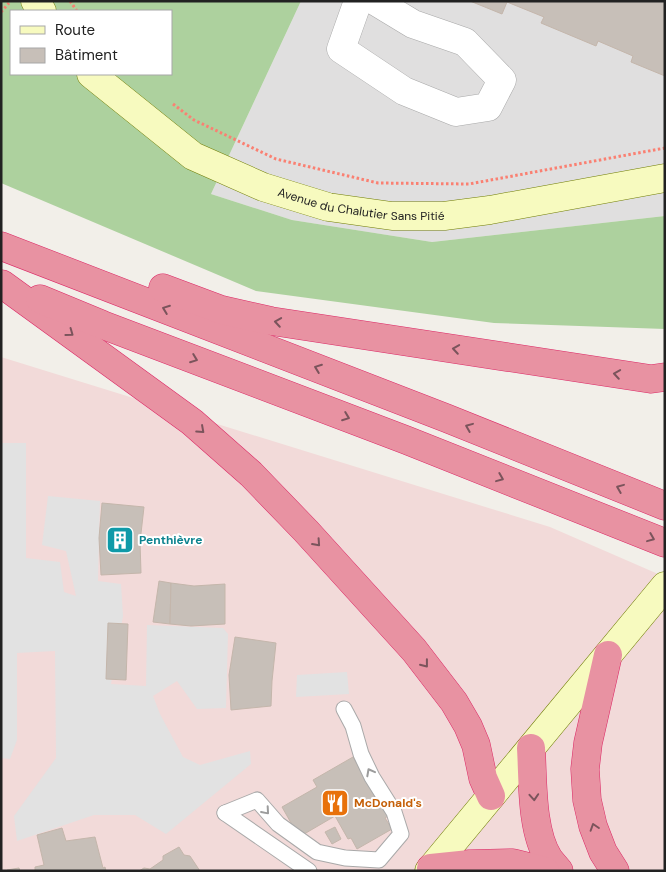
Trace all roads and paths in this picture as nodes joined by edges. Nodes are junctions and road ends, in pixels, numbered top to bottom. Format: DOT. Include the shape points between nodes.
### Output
graph roads {
  1 [pos="11,1"];
  2 [pos="358,1"];
  3 [pos="375,1"];
  4 [pos="1,12"];
  5 [pos="92,75"];
  6 [pos="171,102"];
  7 [pos="665,148"];
  8 [pos="665,178"];
  9 [pos="1,246"];
  10 [pos="38,260"];
  11 [pos="2,284"];
  12 [pos="665,377"];
  13 [pos="665,506"];
  14 [pos="665,543"];
  15 [pos="665,586"];
  16 [pos="608,655"];
  17 [pos="344,709"];
  18 [pos="531,748"];
  19 [pos="491,796"];
  20 [pos="430,870"];
  21 [pos="309,871"];
  22 [pos="545,871"];
  23 [pos="559,871"];
  24 [pos="615,871"];
  1 -- 4 [label="path"];
  2 -- 3 [label="street" via="342,49 404,91 456,112 488,107 502,80 465,42 413,24"];
  5 -- 8 [label="street, Avenue du Chalutier Sans Pitié" via="193,156 263,187 328,207 392,216 444,216"];
  6 -- 7 [label="path" via="194,120 276,159 378,183 469,184"];
  9 -- 10 [label="highway"];
  12 -- 10 [label="highway, one-way" via="641,378 271,321 222,310 115,270"];
  13 -- 10 [label="highway, one-way"];
  11 -- 14 [label="highway, one-way"];
  11 -- 19 [label="highway, one-way" via="192,422 251,474 306,531 414,650 454,702 476,745 483,778"];
  15 -- 16 [label="street"];
  16 -- 18 [label="street"];
  24 -- 16 [label="highway, one-way" via="593,826 585,769"];
  21 -- 17 [label="lane, one-way" via="225,813 257,800 278,824 317,852 379,860 401,834 394,812 361,754"];
  18 -- 19 [label="street"];
  18 -- 23 [label="highway, one-way" via="536,823 548,858"];
  19 -- 20 [label="street"];
  20 -- 22 [label="highway" via="470,864 513,864"];
}
